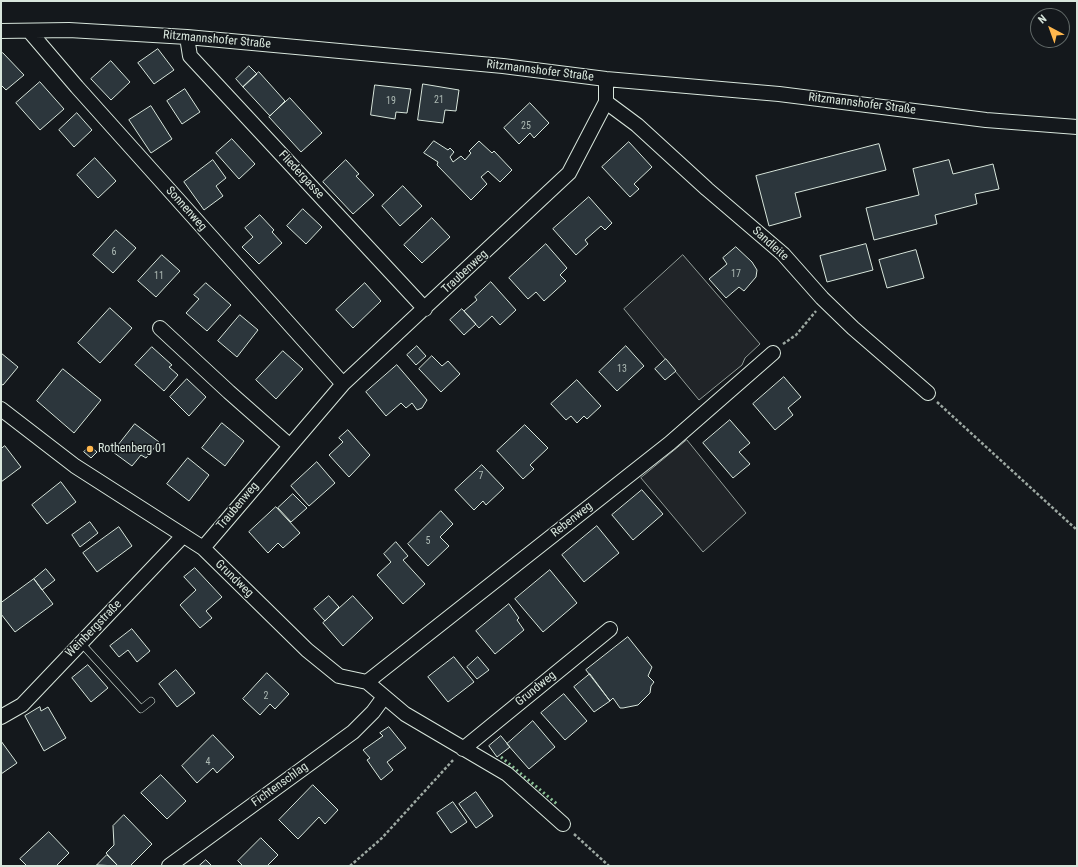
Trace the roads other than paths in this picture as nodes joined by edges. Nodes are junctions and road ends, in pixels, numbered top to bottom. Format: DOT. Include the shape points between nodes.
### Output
graph roads {
  1 [pos="1,31"];
  2 [pos="30,32"];
  3 [pos="187,37"];
  4 [pos="606,79"];
  5 [pos="606,102"];
  6 [pos="1077,127"];
  7 [pos="425,309"];
  8 [pos="160,328"];
  9 [pos="773,353"];
  10 [pos="343,384"];
  11 [pos="928,393"];
  12 [pos="1,409"];
  13 [pos="289,445"];
  14 [pos="183,536"];
  15 [pos="203,548"];
  16 [pos="610,629"];
  17 [pos="81,643"];
  18 [pos="367,682"];
  19 [pos="384,697"];
  20 [pos="151,701"];
  21 [pos="1,717"];
  22 [pos="463,749"];
  23 [pos="563,824"];
  24 [pos="169,866"];
  1 -- 2 [label="street, Ritzmannshofer Straße"];
  2 -- 3 [label="street, Ritzmannshofer Straße" via="69,30"];
  2 -- 10 [label="street, Sonnenweg"];
  3 -- 4 [label="street, Ritzmannshofer Straße" via="503,66"];
  3 -- 7 [label="street, Fliedergasse" via="190,56"];
  4 -- 5 [label="street, Traubenweg"];
  4 -- 6 [label="street, Ritzmannshofer Straße" via="779,94 986,120"];
  5 -- 7 [label="street, Traubenweg" via="569,173"];
  5 -- 11 [label="street, Sandleite" via="637,125 783,254 853,328"];
  7 -- 10 [label="street, Traubenweg"];
  8 -- 13 [label="street"];
  9 -- 18 [label="street, Rebenweg" via="670,443"];
  10 -- 13 [label="street, Traubenweg"];
  12 -- 14 [label="street, Grundweg" via="75,466"];
  13 -- 15 [label="street, Traubenweg"];
  14 -- 15 [label="street, Grundweg"];
  14 -- 17 [label="street, Weinbergstraße"];
  15 -- 18 [label="street, Grundweg" via="307,650 339,676"];
  16 -- 22 [label="street, Grundweg"];
  17 -- 20 [label="lane" via="141,708"];
  17 -- 21 [label="street, Weinbergstraße" via="22,705"];
  18 -- 19 [label="street, Grundweg"];
  19 -- 22 [label="street, Grundweg" via="405,714"];
  19 -- 24 [label="street, Fichtenschlag" via="353,732"];
  22 -- 23 [label="street, Grundweg" via="507,774"];
}
